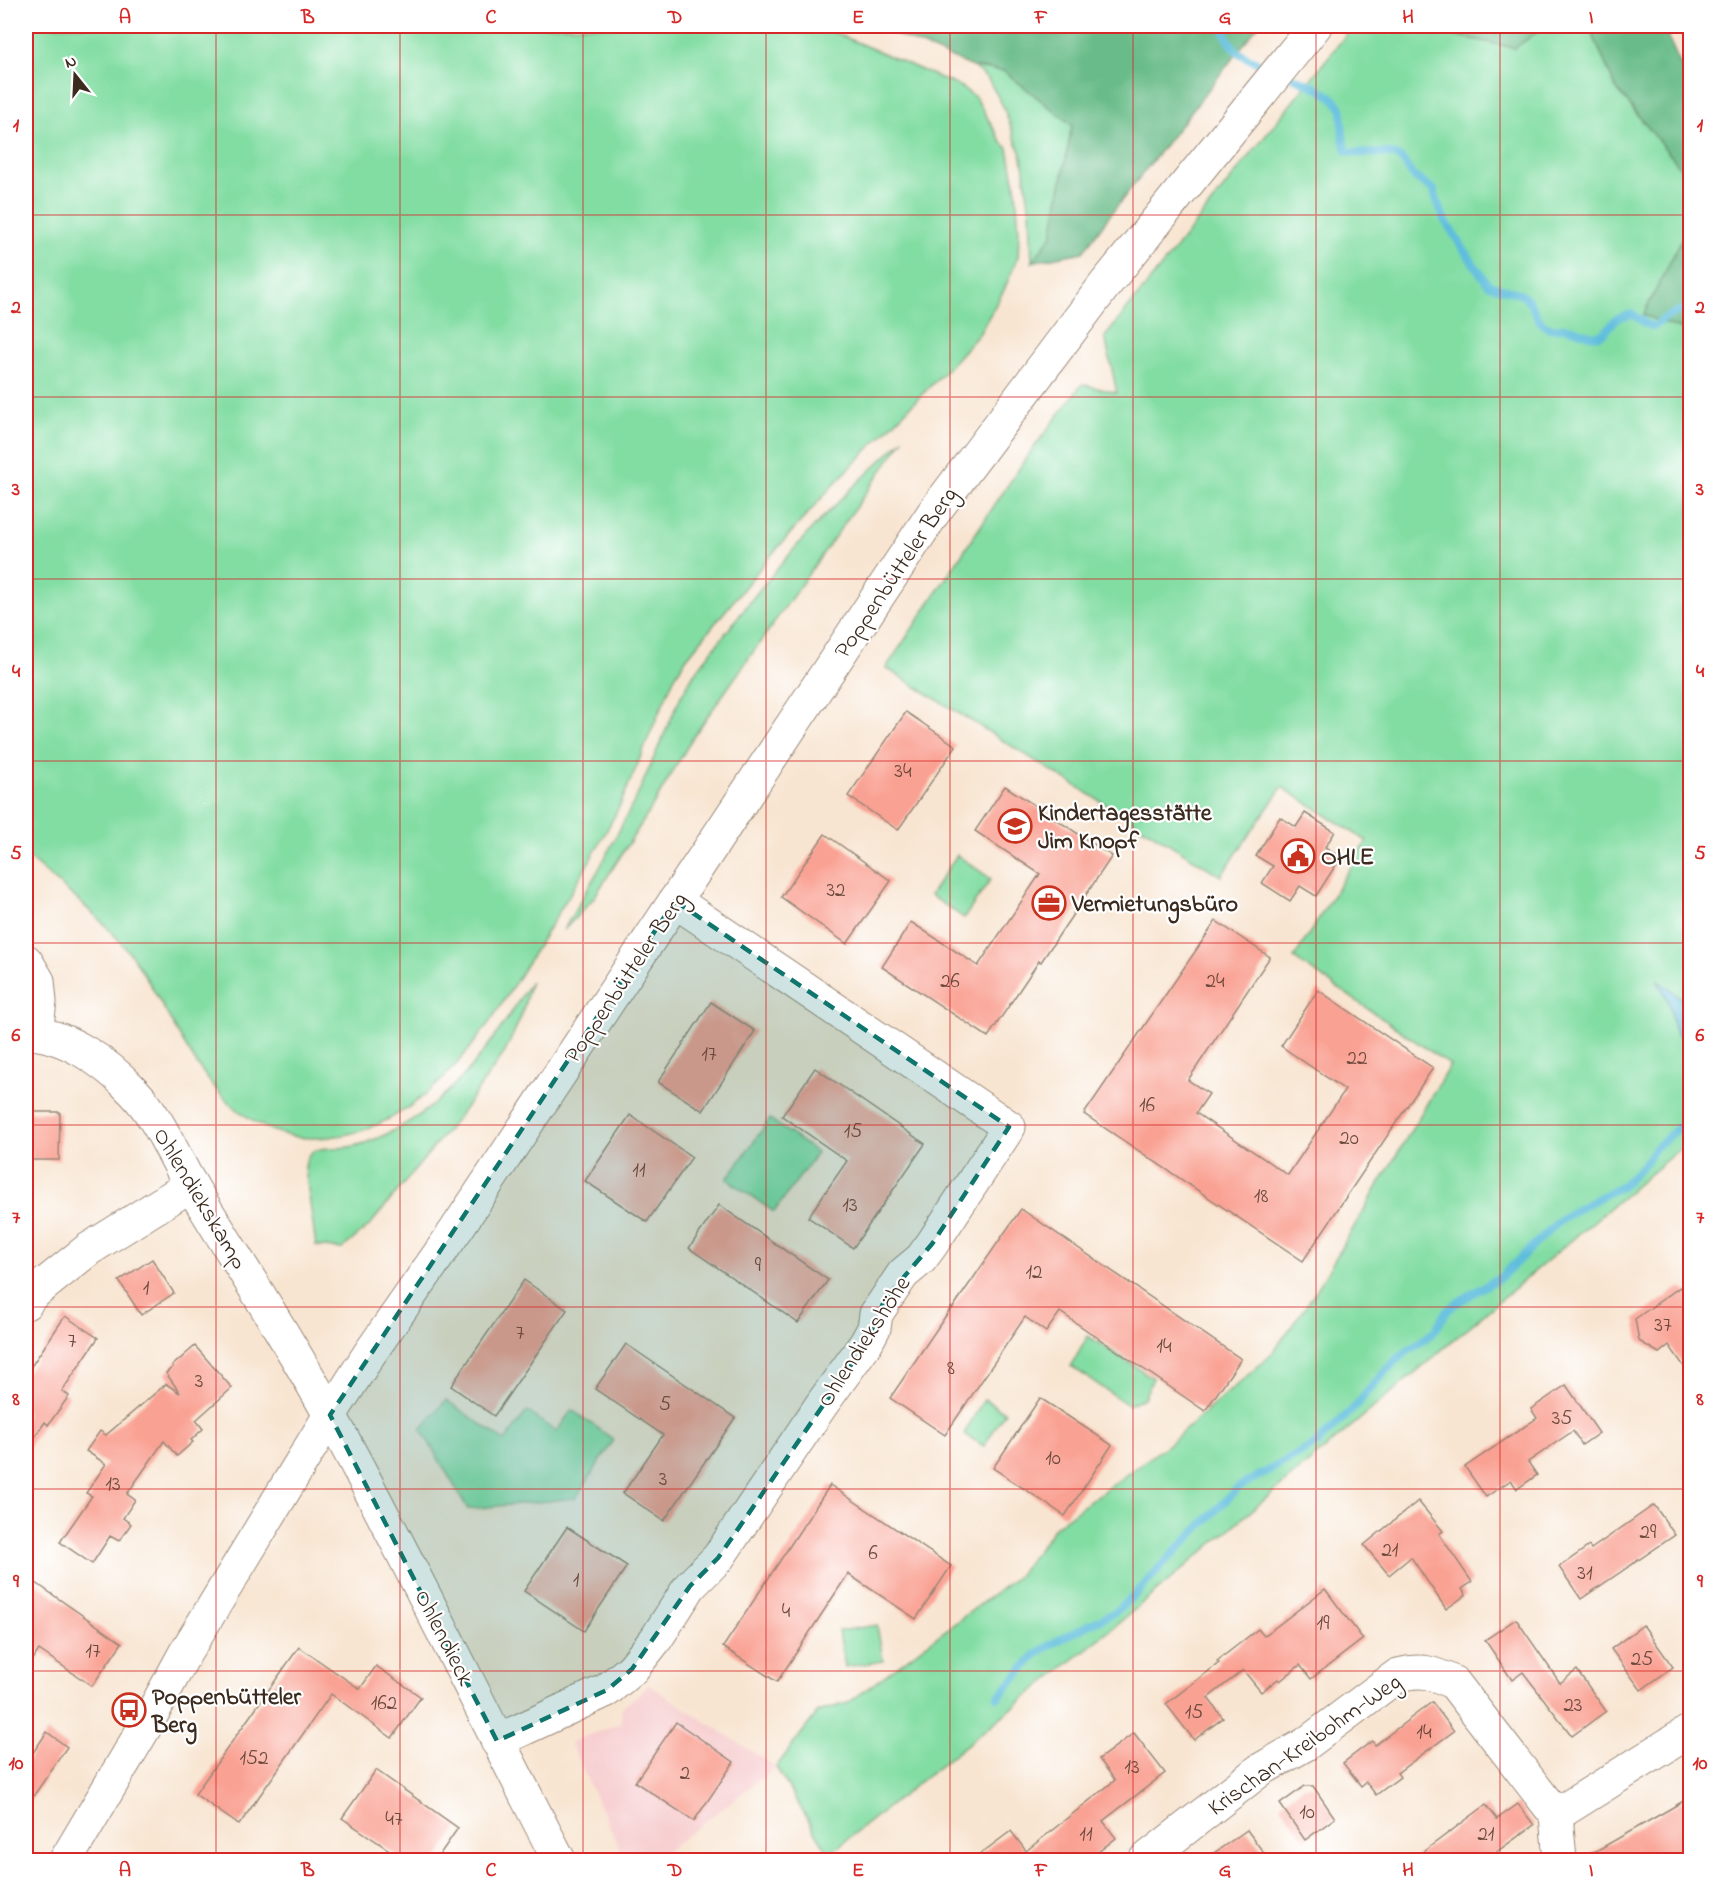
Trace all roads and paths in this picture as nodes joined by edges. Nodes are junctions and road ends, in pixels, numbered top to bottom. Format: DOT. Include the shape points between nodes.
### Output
graph roads {
  1 [pos="1315,26"];
  2 [pos="675,901"];
  3 [pos="26,961"];
  4 [pos="31,1033"];
  5 [pos="191,1185"];
  6 [pos="26,1303"];
  7 [pos="330,1415"];
  8 [pos="1690,1731"];
  9 [pos="497,1741"];
  10 [pos="1556,1815"];
  11 [pos="66,1860"];
  12 [pos="559,1860"];
  13 [pos="1146,1860"];
  14 [pos="1560,1860"];
  1 -- 2 [label="street, Poppenbütteler Berg" via="1104,286 934,512"];
  2 -- 7 [label="street, Poppenbütteler Berg"];
  2 -- 9 [label="street, Ohlendiekshöhe" via="1009,1127 933,1244 885,1299 866,1343 725,1549 690,1586 632,1669 607,1690"];
  3 -- 4 [label="street" via="38,981 40,1002"];
  4 -- 5 [label="street, Ohlendiekskamp" via="75,1046 133,1090 149,1110"];
  5 -- 6 [label="street" via="89,1249"];
  5 -- 7 [label="street, Ohlendiekskamp"];
  7 -- 9 [label="street, Ohlendieck"];
  7 -- 11 [label="street, Poppenbütteler Berg" via="184,1655"];
  8 -- 10 [label="street"];
  9 -- 12 [label="street, Ohlendieck"];
  10 -- 13 [label="street, Krischan-Kreibohm-Weg" via="1454,1683 1432,1672 1409,1672 1398,1675 1306,1744 1260,1770"];
  10 -- 14 [label="street"];
}
